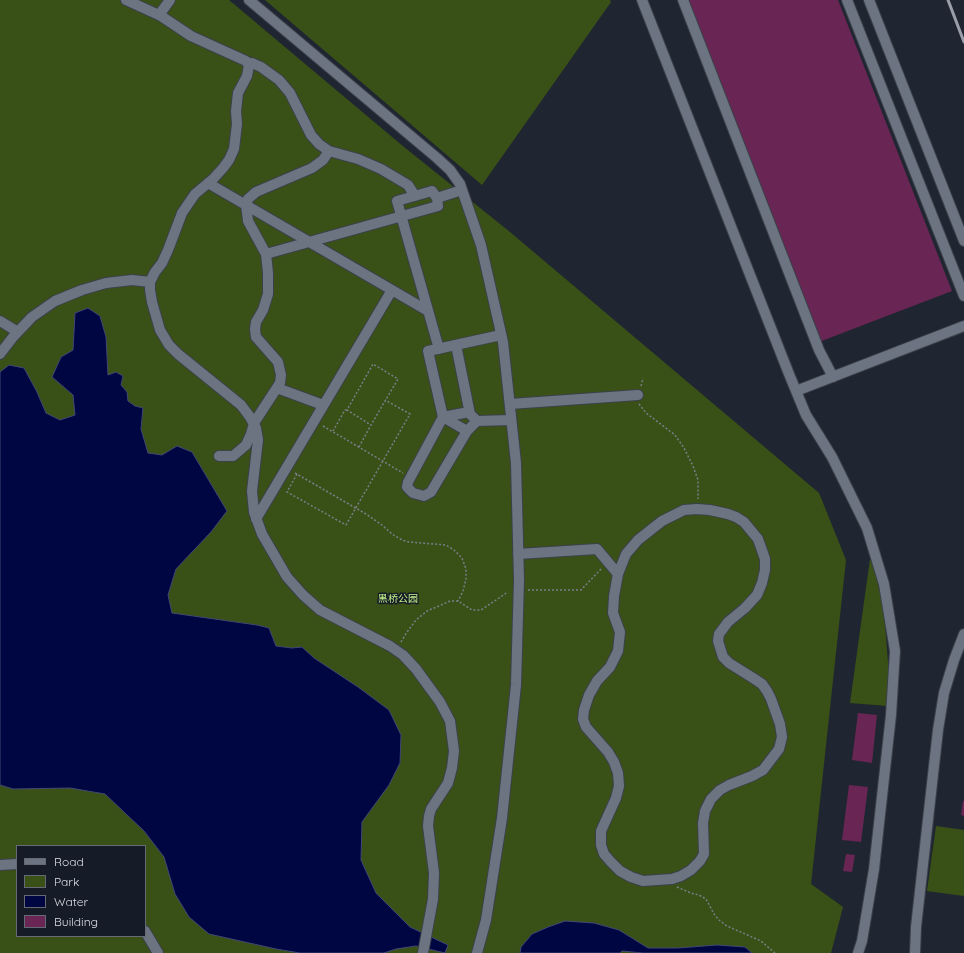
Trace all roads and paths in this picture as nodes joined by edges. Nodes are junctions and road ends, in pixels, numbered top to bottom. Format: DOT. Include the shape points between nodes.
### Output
graph roads {
  1 [pos="126,0"];
  2 [pos="170,0"];
  3 [pos="249,0"];
  4 [pos="642,0"];
  5 [pos="683,0"];
  6 [pos="847,0"];
  7 [pos="869,0"];
  8 [pos="159,15"];
  9 [pos="252,63"];
  10 [pos="329,151"];
  11 [pos="208,183"];
  12 [pos="462,190"];
  13 [pos="415,196"];
  14 [pos="437,198"];
  15 [pos="246,205"];
  16 [pos="401,216"];
  17 [pos="964,241"];
  18 [pos="310,242"];
  19 [pos="266,254"];
  20 [pos="150,282"];
  21 [pos="392,290"];
  22 [pos="964,296"];
  23 [pos="428,311"];
  24 [pos="0,321"];
  25 [pos="964,326"];
  26 [pos="18,332"];
  27 [pos="501,335"];
  28 [pos="456,345"];
  29 [pos="439,349"];
  30 [pos="0,354"];
  31 [pos="833,376"];
  32 [pos="643,378"];
  33 [pos="278,388"];
  34 [pos="796,391"];
  35 [pos="638,395"];
  36 [pos="385,400"];
  37 [pos="510,404"];
  38 [pos="323,405"];
  39 [pos="347,410"];
  40 [pos="469,412"];
  41 [pos="443,417"];
  42 [pos="511,420"];
  43 [pos="314,421"];
  44 [pos="477,421"];
  45 [pos="254,423"];
  46 [pos="371,425"];
  47 [pos="467,431"];
  48 [pos="333,432"];
  49 [pos="358,447"];
  50 [pos="219,456"];
  51 [pos="383,461"];
  52 [pos="286,468"];
  53 [pos="297,474"];
  54 [pos="410,477"];
  55 [pos="355,507"];
  56 [pos="697,509"];
  57 [pos="256,518"];
  58 [pos="518,554"];
  59 [pos="608,562"];
  60 [pos="618,574"];
  61 [pos="518,590"];
  62 [pos="458,601"];
  63 [pos="964,634"];
  64 [pos="396,650"];
  65 [pos="16,864"];
  66 [pos="0,865"];
  67 [pos="672,879"];
  68 [pos="146,933"];
  69 [pos="158,953"];
  70 [pos="423,953"];
  71 [pos="477,953"];
  72 [pos="775,953"];
  73 [pos="858,953"];
  74 [pos="915,953"];
  1 -- 8 [label="street"];
  2 -- 8 [label="street"];
  3 -- 12 [label="street" via="437,158 457,179"];
  4 -- 34 [label="street"];
  5 -- 31 [label="street" via="819,350"];
  6 -- 22 [label="street"];
  7 -- 17 [label="street"];
  8 -- 11 [label="street" via="191,36 246,60 249,65 247,76 238,93 234,149 223,168"];
  9 -- 10 [label="street" via="279,80 290,94 311,135"];
  10 -- 13 [label="street" via="381,169 408,185"];
  10 -- 15 [label="street" via="323,160 312,168 256,192 248,198"];
  11 -- 15 [label="street"];
  11 -- 20 [label="street" via="195,194 182,212 168,250"];
  12 -- 14 [label="street"];
  12 -- 27 [label="street" via="481,245"];
  13 -- 14 [label="street" via="432,191"];
  13 -- 16 [label="street" via="397,201"];
  14 -- 16 [label="street" via="438,206"];
  15 -- 18 [label="street"];
  15 -- 19 [label="street" via="248,220"];
  16 -- 18 [label="street"];
  16 -- 23 [label="street"];
  18 -- 19 [label="street"];
  18 -- 21 [label="street"];
  19 -- 33 [label="street" via="268,294 255,329 256,337 278,362 281,374"];
  20 -- 26 [label="street" via="132,280 106,283 82,290 55,301 32,317"];
  20 -- 45 [label="street" via="160,330 169,345 241,405"];
  21 -- 23 [label="street"];
  21 -- 38 [label="street"];
  23 -- 29 [label="street"];
  24 -- 26 [label="street"];
  25 -- 31 [label="street"];
  26 -- 30 [label="street"];
  27 -- 28 [label="street"];
  27 -- 37 [label="street"];
  28 -- 29 [label="street"];
  28 -- 40 [label="street"];
  29 -- 41 [label="street" via="428,352"];
  31 -- 34 [label="street"];
  32 -- 35 [label="path"];
  33 -- 38 [label="street"];
  33 -- 45 [label="street"];
  34 -- 73 [label="street" via="806,415 832,457 867,528 884,584 895,650 891,715 874,869"];
  35 -- 37 [label="street"];
  35 -- 56 [label="path" via="639,404 646,413 675,435 694,466 698,480"];
  36 -- 39 [label="path" via="398,379 373,364"];
  36 -- 46 [label="path"];
  36 -- 51 [label="path" via="410,414"];
  37 -- 42 [label="street"];
  38 -- 43 [label="street"];
  39 -- 46 [label="path"];
  39 -- 48 [label="path"];
  40 -- 41 [label="street"];
  40 -- 44 [label="street"];
  41 -- 47 [label="street"];
  41 -- 54 [label="street"];
  42 -- 44 [label="street"];
  42 -- 58 [label="street" via="516,463"];
  43 -- 48 [label="path"];
  43 -- 52 [label="street"];
  44 -- 47 [label="street"];
  45 -- 50 [label="street" via="246,445 240,451 233,456"];
  45 -- 57 [label="street" via="258,440 252,491"];
  46 -- 49 [label="path"];
  47 -- 54 [label="street" via="431,492 424,496 413,494 407,487"];
  48 -- 49 [label="path"];
  49 -- 51 [label="path"];
  51 -- 54 [label="path"];
  51 -- 55 [label="path"];
  52 -- 53 [label="path"];
  52 -- 57 [label="street"];
  53 -- 55 [label="path"];
  53 -- 55 [label="path" via="287,492 346,525"];
  55 -- 62 [label="path" via="402,540 446,545 454,550 462,558 466,568 466,579"];
  56 -- 60 [label="street" via="684,510 652,528 631,548"];
  56 -- 67 [label="street" via="736,517 758,539 765,559 762,583 752,602 728,622 719,634 718,641 726,660 762,684 767,691 776,711 782,737 779,749 762,770 729,784 711,799 703,822 704,854 691,870"];
  57 -- 64 [label="street" via="273,555 303,595 320,610"];
  58 -- 59 [label="street" via="597,548"];
  58 -- 61 [label="street"];
  59 -- 60 [label="street"];
  59 -- 61 [label="path" via="581,590"];
  60 -- 67 [label="street" via="614,596 614,613 620,632 618,651 610,667 589,695 583,719 586,728 608,752 618,774 616,798 601,831 600,845 611,862 630,877 643,881"];
  61 -- 62 [label="path" via="507,592 481,610 472,610"];
  61 -- 71 [label="street" via="516,685 502,810 486,920"];
  62 -- 64 [label="path" via="450,600 427,611 416,620"];
  63 -- 74 [label="street" via="944,693 938,730"];
  64 -- 70 [label="street" via="416,669 440,702 450,721 454,751 448,783 429,816 434,873 433,899"];
  65 -- 66 [label="street"];
  67 -- 72 [label="path" via="681,889 706,900 714,914 727,926 761,941"];
  68 -- 69 [label="street"];
}
